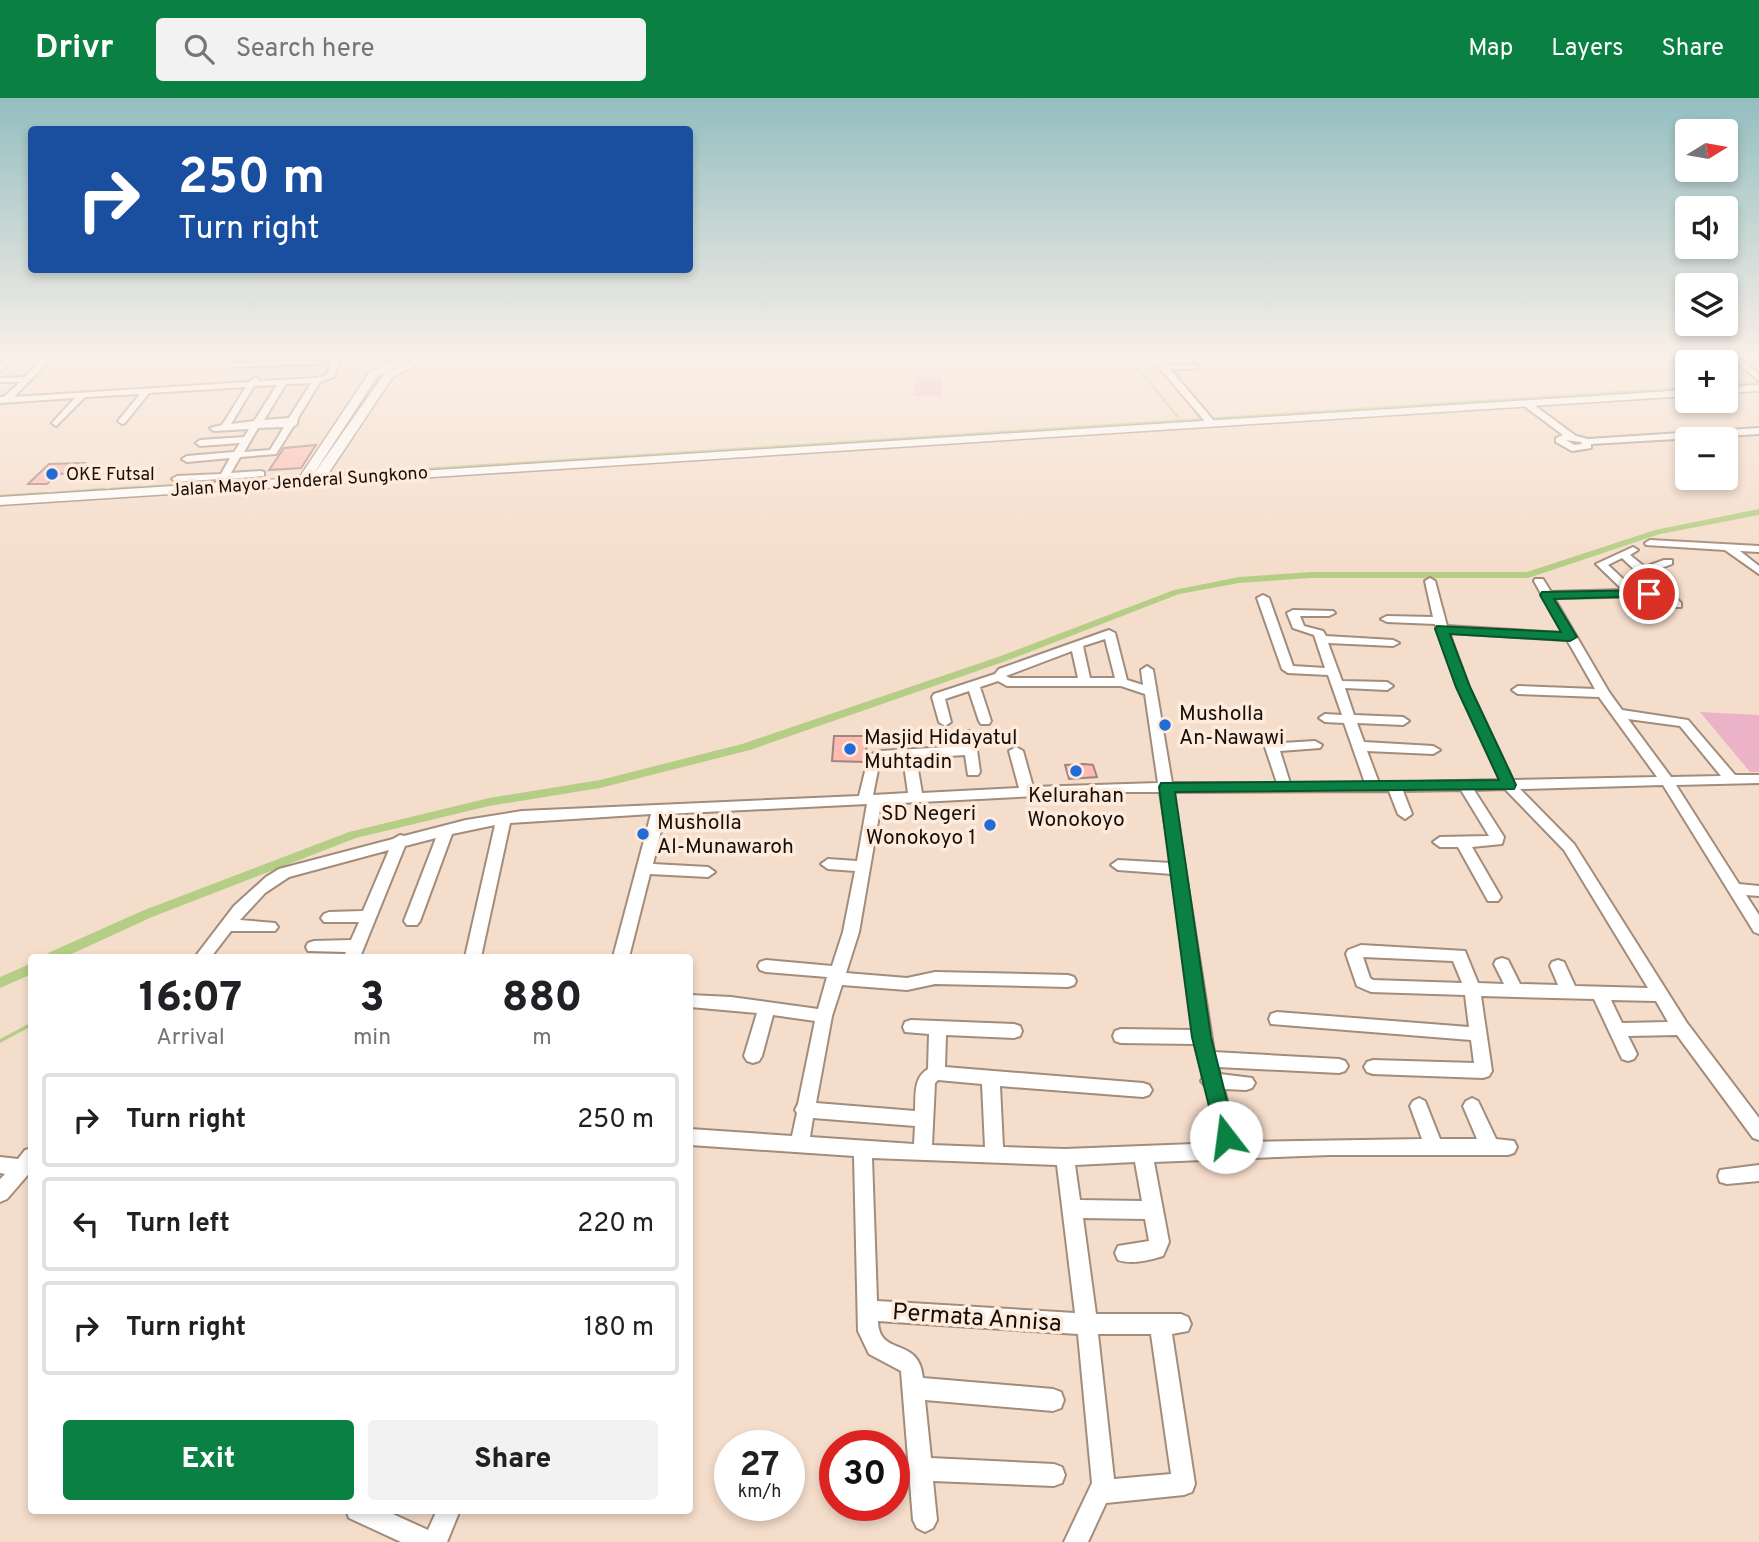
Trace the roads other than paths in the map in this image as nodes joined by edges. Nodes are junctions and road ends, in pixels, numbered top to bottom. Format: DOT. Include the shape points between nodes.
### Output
graph roads {
  1 [pos="220,426"];
  2 [pos="237,426"];
  3 [pos="255,426"];
  4 [pos="291,426"];
  5 [pos="339,426"];
  6 [pos="354,426"];
  7 [pos="1115,426"];
  8 [pos="1558,426"];
  9 [pos="1759,431"];
  10 [pos="244,440"];
  11 [pos="200,443"];
  12 [pos="235,456"];
  13 [pos="187,459"];
  14 [pos="261,474"];
  15 [pos="177,479"];
  16 [pos="318,480"];
  17 [pos="222,481"];
  18 [pos="303,481"];
  19 [pos="0,501"];
  20 [pos="1708,533"];
  21 [pos="1692,535"];
  22 [pos="1650,543"];
  23 [pos="1702,546"];
  24 [pos="1725,547"];
  25 [pos="1759,549"];
  26 [pos="1668,562"];
  27 [pos="1757,568"];
  28 [pos="1644,571"];
  29 [pos="1430,581"];
  30 [pos="1539,581"];
  31 [pos="1665,593"];
  32 [pos="1633,594"];
  33 [pos="1546,595"];
  34 [pos="1263,598"];
  35 [pos="1677,605"];
  36 [pos="1329,613"];
  37 [pos="1387,619"];
  38 [pos="1441,625"];
  39 [pos="1570,637"];
  40 [pos="1322,639"];
  41 [pos="1393,643"];
  42 [pos="1077,645"];
  43 [pos="1039,659"];
  44 [pos="1147,670"];
  45 [pos="999,677"];
  46 [pos="1333,678"];
  47 [pos="1044,682"];
  48 [pos="1085,682"];
  49 [pos="1122,682"];
  50 [pos="973,685"];
  51 [pos="1387,686"];
  52 [pos="1518,690"];
  53 [pos="1151,692"];
  54 [pos="1603,693"];
  55 [pos="1616,713"];
  56 [pos="1325,718"];
  57 [pos="1349,719"];
  58 [pos="985,721"];
  59 [pos="1403,721"];
  60 [pos="945,722"];
  61 [pos="1315,745"];
  62 [pos="1358,746"];
  63 [pos="1433,750"];
  64 [pos="1016,751"];
  65 [pos="909,754"];
  66 [pos="973,772"];
  67 [pos="1731,779"];
  68 [pos="1759,779"];
  69 [pos="1667,781"];
  70 [pos="1509,785"];
  71 [pos="1373,786"];
  72 [pos="1465,786"];
  73 [pos="1167,787"];
  74 [pos="1285,787"];
  75 [pos="1394,787"];
  76 [pos="1027,791"];
  77 [pos="916,798"];
  78 [pos="870,799"];
  79 [pos="660,808"];
  80 [pos="1405,814"];
  81 [pos="504,818"];
  82 [pos="446,830"];
  83 [pos="400,841"];
  84 [pos="1440,842"];
  85 [pos="1462,842"];
  86 [pos="828,864"];
  87 [pos="861,866"];
  88 [pos="1118,866"];
  89 [pos="645,869"];
  90 [pos="1180,869"];
  91 [pos="708,872"];
  92 [pos="1733,889"];
  93 [pos="1759,891"];
  94 [pos="1493,897"];
  95 [pos="369,916"];
  96 [pos="329,918"];
  97 [pos="412,921"];
  98 [pos="226,925"];
  99 [pos="270,927"];
  100 [pos="1759,928"];
  101 [pos="314,947"];
  102 [pos="354,952"];
  103 [pos="205,954"];
  104 [pos="474,954"];
  105 [pos="622,954"];
  106 [pos="1502,964"];
  107 [pos="766,966"];
  108 [pos="1558,966"];
  109 [pos="835,975"];
  110 [pos="1068,981"];
  111 [pos="1472,988"];
  112 [pos="1514,988"];
  113 [pos="1569,992"];
  114 [pos="1600,995"];
  115 [pos="1660,995"];
  116 [pos="693,1001"];
  117 [pos="767,1008"];
  118 [pos="824,1016"];
  119 [pos="1277,1019"];
  120 [pos="911,1027"];
  121 [pos="938,1028"];
  122 [pos="1681,1028"];
  123 [pos="1616,1030"];
  124 [pos="1014,1031"];
  125 [pos="1479,1034"];
  126 [pos="1121,1036"];
  127 [pos="1202,1037"];
  128 [pos="1628,1054"];
  129 [pos="753,1056"];
  130 [pos="1206,1059"];
  131 [pos="1339,1066"];
  132 [pos="1373,1067"];
  133 [pos="936,1073"];
  134 [pos="991,1078"];
  135 [pos="1210,1081"];
  136 [pos="1246,1083"];
  137 [pos="1143,1090"];
  138 [pos="1419,1106"];
  139 [pos="1472,1106"];
  140 [pos="804,1110"];
  141 [pos="924,1119"];
  142 [pos="1759,1132"];
  143 [pos="693,1137"];
  144 [pos="800,1142"];
  145 [pos="1434,1148"];
  146 [pos="863,1149"];
  147 [pos="1231,1152"];
  148 [pos="923,1153"];
  149 [pos="1143,1154"];
  150 [pos="994,1155"];
  151 [pos="1065,1157"];
  152 [pos="26,1162"];
  153 [pos="0,1165"];
  154 [pos="1759,1173"];
  155 [pos="1727,1176"];
  156 [pos="0,1193"];
  157 [pos="1072,1209"];
  158 [pos="1145,1210"];
  159 [pos="1125,1253"];
  160 [pos="867,1310"];
  161 [pos="1087,1324"];
  162 [pos="914,1388"];
  163 [pos="1054,1400"];
  164 [pos="922,1469"];
  165 [pos="1054,1475"];
  166 [pos="1101,1492"];
  167 [pos="366,1514"];
  168 [pos="447,1514"];
  169 [pos="925,1520"];
  170 [pos="427,1542"];
  171 [pos="435,1542"];
  172 [pos="1076,1542"];
  1 -- 2 [label="street" via="214,428"];
  3 -- 10 [label="street"];
  4 -- 12 [label="street" via="273,452"];
  5 -- 18 [label="main road"];
  6 -- 16 [label="main road"];
  7 -- 16 [label="main road, Jalan Mayor Jenderal Sungkono"];
  8 -- 9 [label="street" via="1572,437 1559,440 1579,448 1588,446 1586,442"];
  10 -- 11 [label="street"];
  10 -- 12 [label="street"];
  12 -- 13 [label="street"];
  12 -- 17 [label="street"];
  14 -- 17 [label="street"];
  15 -- 17 [label="street"];
  16 -- 18 [label="main road, Jalan Mayor Jenderal Sungkono"];
  17 -- 18 [label="main road, Jalan Mayor Jenderal Sungkono"];
  17 -- 19 [label="main road, Jalan Mayor Jenderal Sungkono"];
  20 -- 24 [label="street"];
  21 -- 23 [label="street"];
  22 -- 23 [label="street"];
  23 -- 24 [label="street"];
  24 -- 25 [label="street"];
  24 -- 27 [label="street"];
  26 -- 28 [label="street"];
  28 -- 31 [label="street"];
  28 -- 32 [label="street" via="1628,552 1601,564"];
  29 -- 38 [label="street"];
  30 -- 33 [label="street"];
  31 -- 32 [label="street"];
  31 -- 35 [label="street"];
  32 -- 33 [label="street"];
  33 -- 39 [label="street"];
  34 -- 46 [label="street" via="1288,669"];
  36 -- 40 [label="street" via="1293,613 1299,628 1318,632"];
  37 -- 38 [label="street"];
  38 -- 39 [label="street"];
  38 -- 70 [label="street" via="1468,698"];
  39 -- 54 [label="street"];
  40 -- 41 [label="street"];
  40 -- 46 [label="street"];
  42 -- 43 [label="street"];
  42 -- 48 [label="street"];
  42 -- 49 [label="street" via="1112,634"];
  43 -- 45 [label="street"];
  43 -- 47 [label="street"];
  44 -- 53 [label="street"];
  45 -- 47 [label="street" via="1007,682"];
  45 -- 50 [label="street"];
  46 -- 51 [label="street"];
  46 -- 57 [label="street"];
  47 -- 48 [label="street"];
  48 -- 49 [label="street"];
  49 -- 53 [label="street"];
  50 -- 58 [label="street"];
  50 -- 60 [label="street" via="938,697"];
  52 -- 54 [label="street"];
  53 -- 73 [label="street"];
  54 -- 55 [label="street"];
  55 -- 67 [label="street" via="1684,723"];
  55 -- 69 [label="street"];
  56 -- 57 [label="street"];
  57 -- 59 [label="street"];
  57 -- 62 [label="street"];
  61 -- 74 [label="street" via="1272,747"];
  62 -- 63 [label="street"];
  62 -- 71 [label="street"];
  64 -- 76 [label="street"];
  65 -- 66 [label="street" via="970,743"];
  65 -- 77 [label="street"];
  65 -- 78 [label="street" via="874,758"];
  67 -- 68 [label="street"];
  67 -- 69 [label="street"];
  69 -- 70 [label="street"];
  69 -- 92 [label="street"];
  70 -- 72 [label="street"];
  70 -- 115 [label="street" via="1569,847"];
  71 -- 74 [label="street"];
  71 -- 75 [label="street"];
  72 -- 75 [label="street"];
  72 -- 85 [label="street" via="1497,841"];
  73 -- 74 [label="street"];
  73 -- 76 [label="street"];
  73 -- 90 [label="street"];
  75 -- 80 [label="street"];
  76 -- 77 [label="street"];
  77 -- 78 [label="street"];
  78 -- 79 [label="street"];
  78 -- 87 [label="street"];
  79 -- 81 [label="street"];
  79 -- 89 [label="street"];
  81 -- 82 [label="street"];
  81 -- 104 [label="street"];
  82 -- 83 [label="street"];
  82 -- 97 [label="street"];
  83 -- 95 [label="street"];
  83 -- 98 [label="street" via="315,862 273,878"];
  84 -- 85 [label="street"];
  85 -- 94 [label="street"];
  86 -- 87 [label="street"];
  87 -- 109 [label="street" via="851,932"];
  88 -- 90 [label="street"];
  89 -- 91 [label="street"];
  89 -- 105 [label="street"];
  90 -- 127 [label="street"];
  92 -- 93 [label="street"];
  92 -- 100 [label="street"];
  95 -- 96 [label="street"];
  95 -- 102 [label="street"];
  98 -- 99 [label="street"];
  98 -- 103 [label="street"];
  101 -- 102 [label="street"];
  106 -- 112 [label="street"];
  107 -- 109 [label="street"];
  108 -- 113 [label="street"];
  109 -- 110 [label="street" via="907,984 935,978"];
  109 -- 118 [label="street"];
  111 -- 111 [label="street" via="1366,985 1354,954 1459,955"];
  111 -- 112 [label="street"];
  111 -- 125 [label="street"];
  112 -- 113 [label="street"];
  113 -- 114 [label="street"];
  114 -- 115 [label="street"];
  114 -- 123 [label="street"];
  115 -- 122 [label="street"];
  116 -- 117 [label="street"];
  117 -- 118 [label="street"];
  117 -- 129 [label="street"];
  118 -- 140 [label="street"];
  119 -- 125 [label="street"];
  120 -- 121 [label="street"];
  121 -- 124 [label="street"];
  121 -- 133 [label="street"];
  122 -- 123 [label="street"];
  122 -- 142 [label="street"];
  123 -- 128 [label="street"];
  125 -- 132 [label="street" via="1483,1071"];
  126 -- 127 [label="street"];
  127 -- 130 [label="street"];
  130 -- 131 [label="street"];
  130 -- 135 [label="street"];
  133 -- 134 [label="street"];
  133 -- 141 [label="street" via="926,1079"];
  134 -- 137 [label="street"];
  134 -- 150 [label="street"];
  135 -- 136 [label="street"];
  135 -- 147 [label="street"];
  138 -- 145 [label="street"];
  139 -- 145 [label="street" via="1499,1147"];
  140 -- 141 [label="street"];
  140 -- 144 [label="street"];
  141 -- 148 [label="street"];
  143 -- 144 [label="street"];
  144 -- 146 [label="street"];
  145 -- 147 [label="street"];
  146 -- 148 [label="street"];
  146 -- 160 [label="street"];
  147 -- 149 [label="street"];
  148 -- 150 [label="street"];
  149 -- 151 [label="street"];
  149 -- 159 [label="street" via="1159,1242 1156,1250"];
  150 -- 151 [label="street"];
  151 -- 157 [label="street, Permata Annisa"];
  152 -- 153 [label="street"];
  152 -- 156 [label="street"];
  154 -- 155 [label="street"];
  157 -- 158 [label="street"];
  157 -- 161 [label="street, Permata Annisa"];
  160 -- 161 [label="street, Permata Annisa"];
  160 -- 162 [label="street" via="870,1340 883,1353 909,1363"];
  161 -- 166 [label="street, Permata Annisa"];
  161 -- 166 [label="street, Permata Annisa" via="1170,1324 1184,1484"];
  162 -- 163 [label="street"];
  162 -- 164 [label="street"];
  164 -- 165 [label="street"];
  164 -- 169 [label="street"];
  166 -- 172 [label="street"];
  167 -- 170 [label="street"];
  168 -- 171 [label="street"];
}
